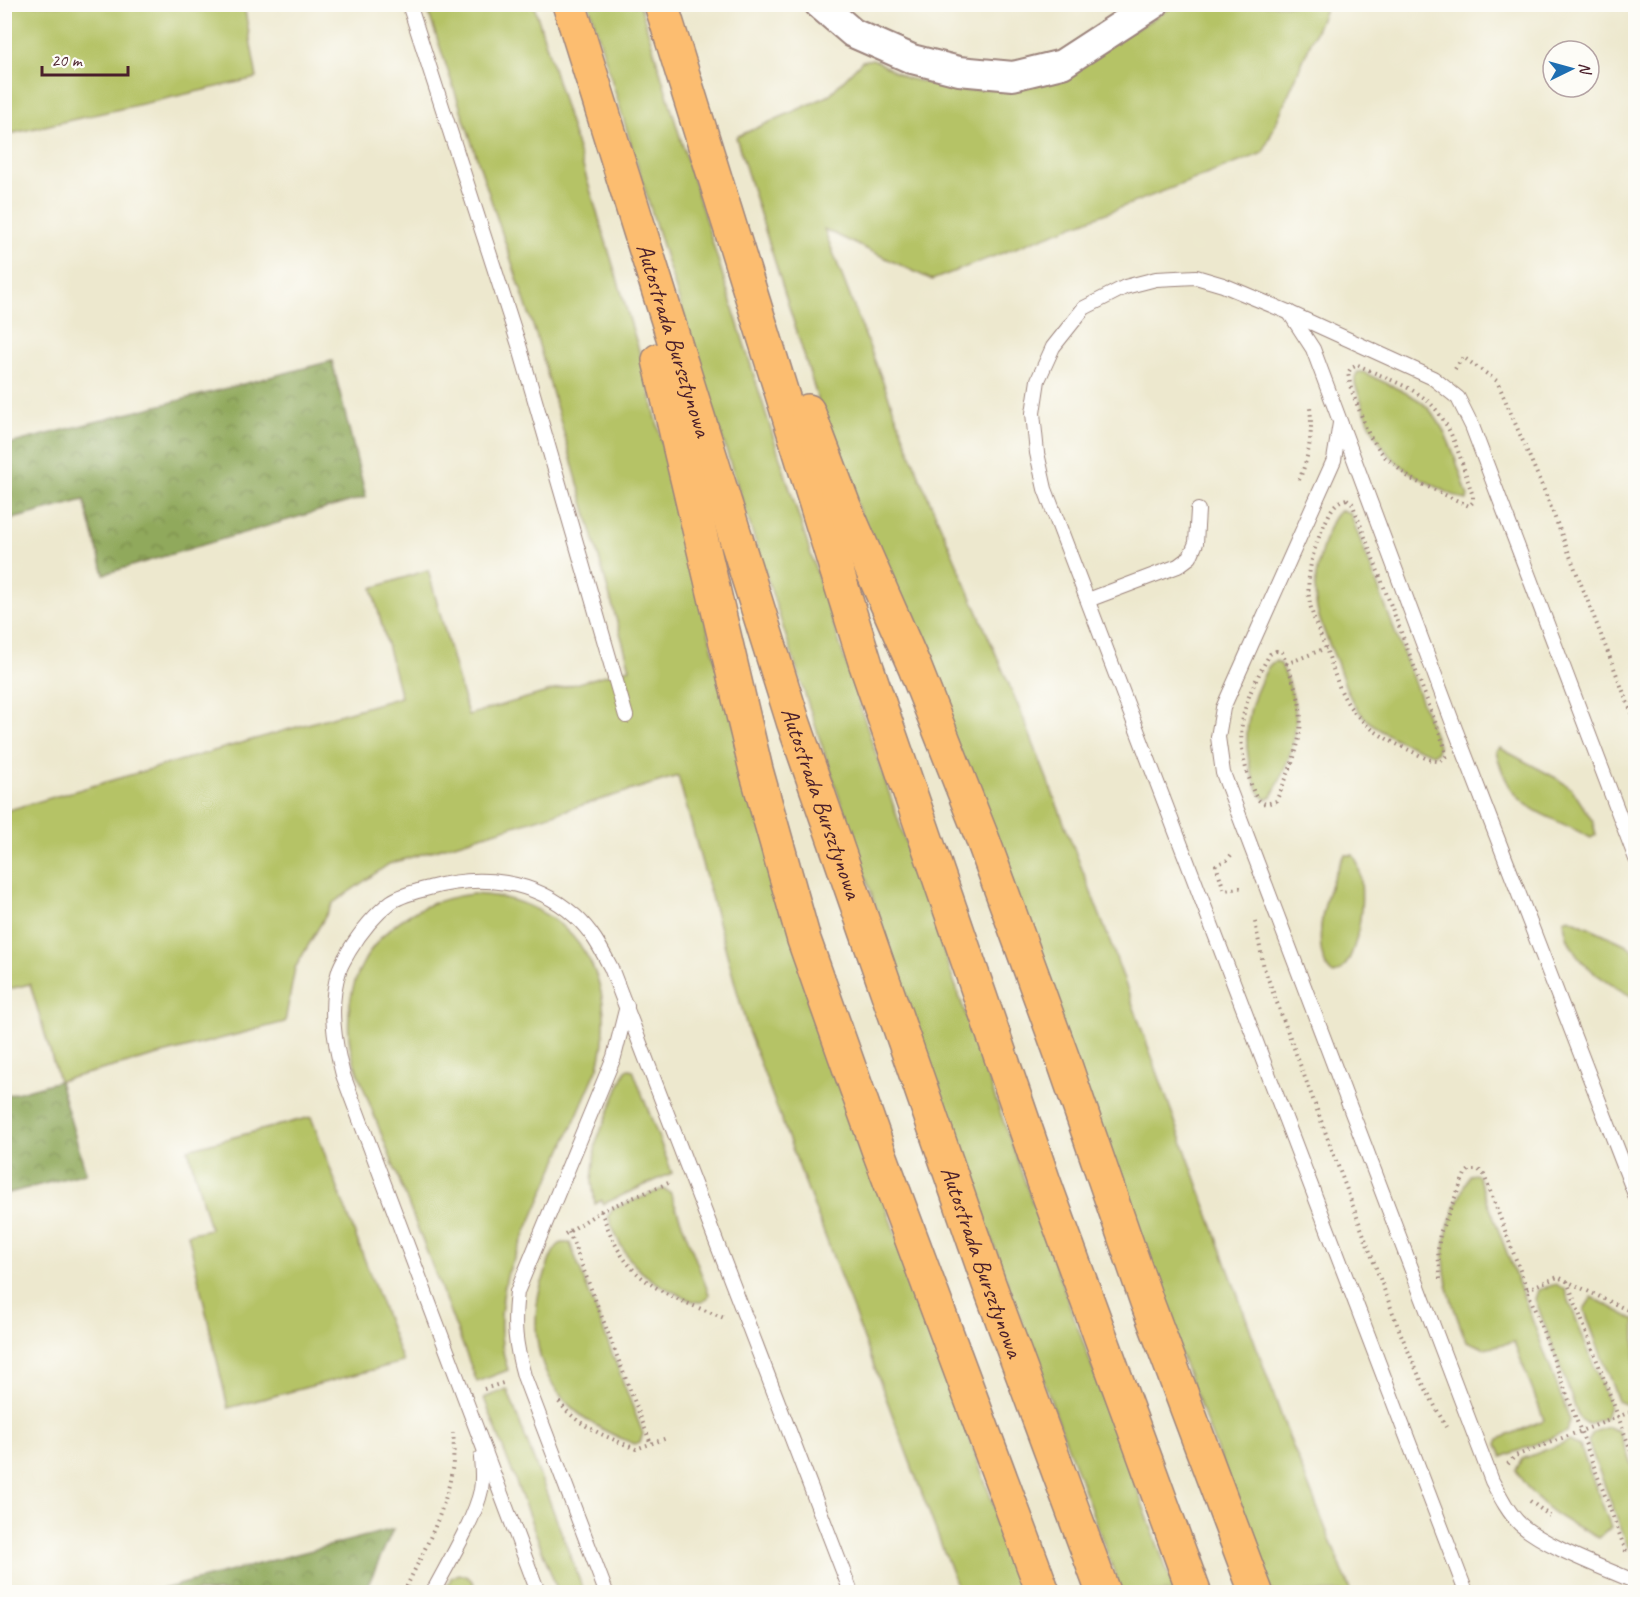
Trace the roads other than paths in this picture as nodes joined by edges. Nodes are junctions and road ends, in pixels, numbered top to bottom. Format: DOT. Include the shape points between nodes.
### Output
graph roads {
  1 [pos="409,4"];
  2 [pos="569,4"];
  3 [pos="661,4"];
  4 [pos="819,4"];
  5 [pos="1154,4"];
  6 [pos="682,76"];
  7 [pos="592,81"];
  8 [pos="1288,312"];
  9 [pos="1340,423"];
  10 [pos="1198,510"];
  11 [pos="1088,600"];
  12 [pos="626,716"];
  13 [pos="1635,859"];
  14 [pos="627,1006"];
  15 [pos="1635,1197"];
  16 [pos="477,1435"];
  17 [pos="1635,1582"];
  18 [pos="433,1593"];
  19 [pos="538,1593"];
  20 [pos="606,1593"];
  21 [pos="852,1593"];
  22 [pos="1043,1593"];
  23 [pos="1103,1593"];
  24 [pos="1194,1593"];
  25 [pos="1256,1593"];
  26 [pos="1466,1593"];
  1 -- 12 [label="lane" via="519,345"];
  2 -- 7 [label="highway, Autostrada Bursztynowa"];
  3 -- 6 [label="highway"];
  4 -- 5 [label="street" via="853,33 912,59 959,71 1013,76 1062,64"];
  6 -- 24 [label="highway" via="870,676 1044,1182"];
  6 -- 25 [label="highway" via="844,506 915,668 983,840 1147,1302"];
  7 -- 22 [label="highway" via="753,758 804,940"];
  7 -- 23 [label="highway, Autostrada Bursztynowa" via="793,721 989,1284"];
  8 -- 9 [label="lane" via="1313,349"];
  8 -- 11 [label="lane" via="1196,277 1156,279 1125,287 1084,308 1053,347 1038,380 1033,413 1037,453 1045,489"];
  8 -- 13 [label="lane" via="1433,378 1458,398 1472,426"];
  9 -- 15 [label="lane"];
  9 -- 17 [label="lane" via="1334,460 1223,708 1218,737 1223,772 1488,1472 1504,1504 1538,1537"];
  10 -- 11 [label="lane" via="1196,543 1190,557 1178,566"];
  11 -- 26 [label="lane"];
  14 -- 16 [label="lane" via="594,936 575,915 522,885 483,879 445,884 392,901 369,922 339,970 333,1010 335,1045 343,1075"];
  14 -- 20 [label="lane" via="614,1057 517,1292 513,1320 524,1376"];
  14 -- 21 [label="lane"];
  16 -- 18 [label="lane" via="483,1471 481,1491"];
  16 -- 19 [label="lane"];
}
